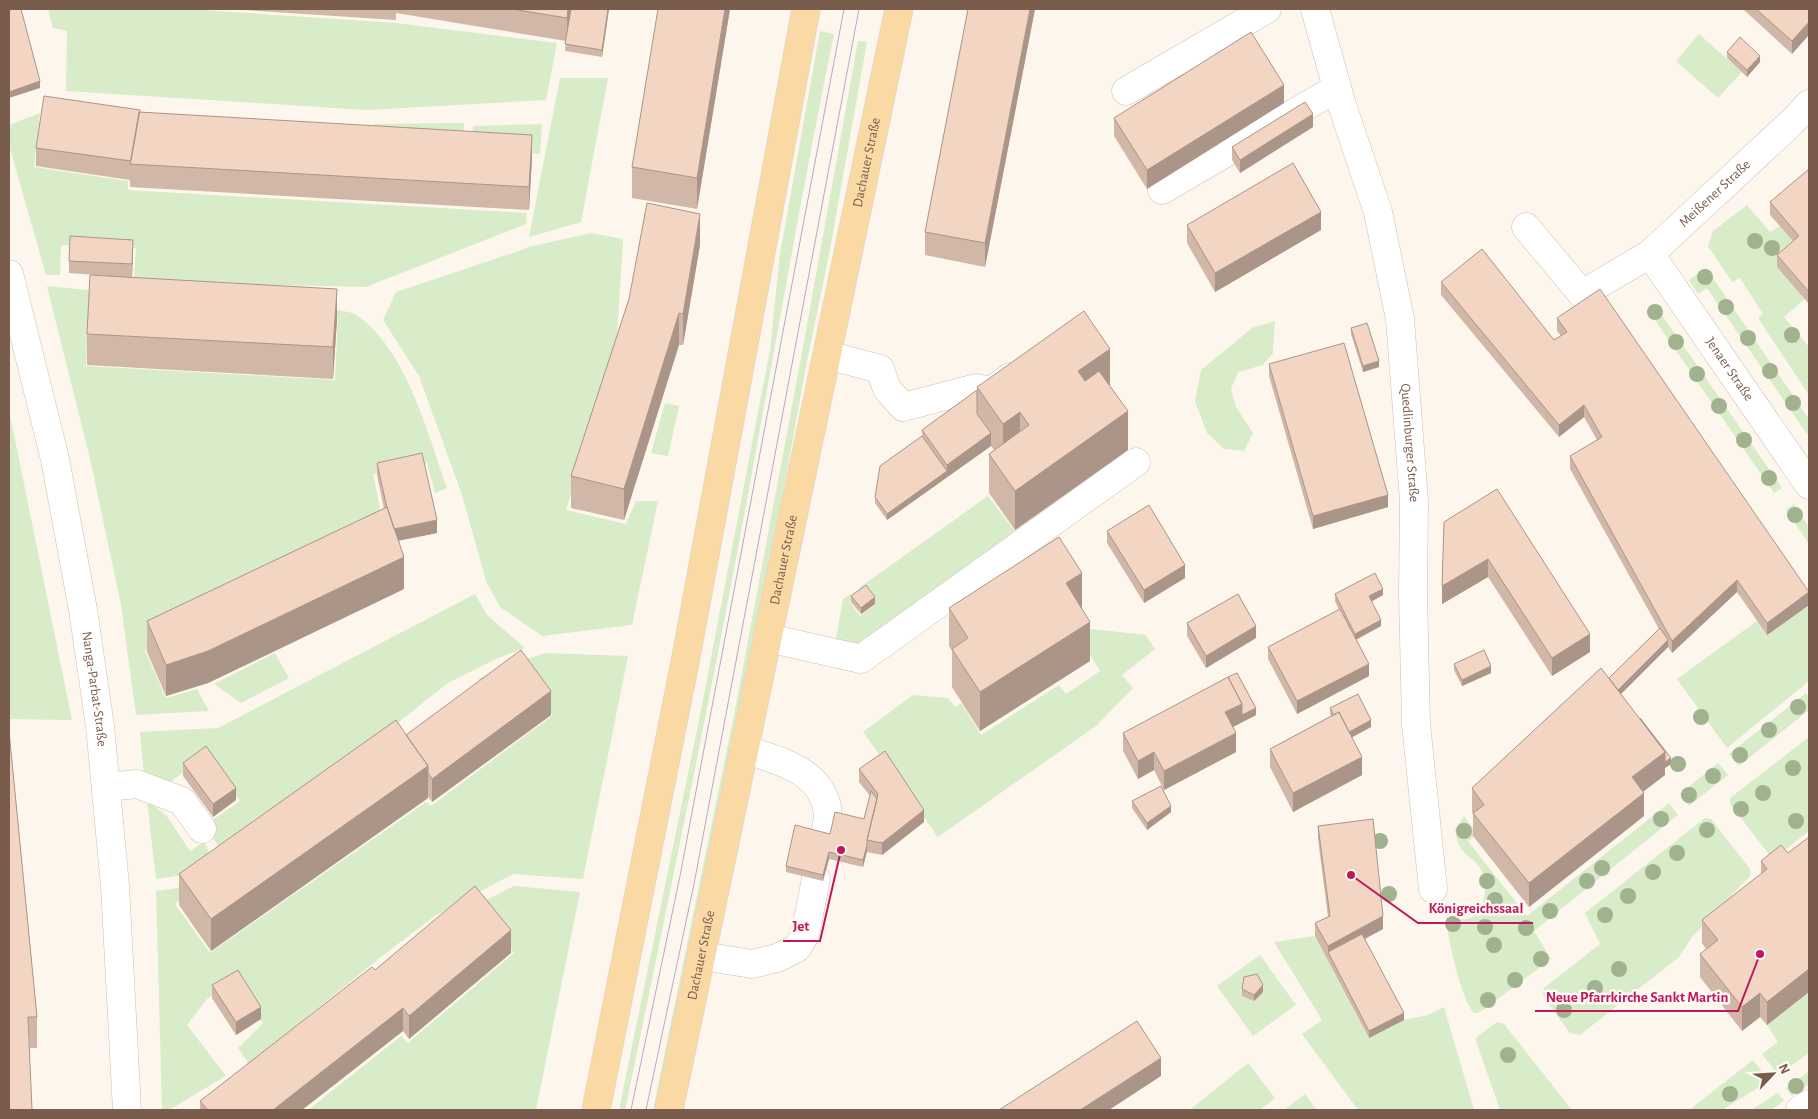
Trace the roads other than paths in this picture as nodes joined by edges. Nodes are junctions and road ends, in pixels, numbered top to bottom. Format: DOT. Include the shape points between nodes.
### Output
graph roads {
  1 [pos="806,9"];
  2 [pos="898,9"];
  3 [pos="1267,9"];
  4 [pos="1315,9"];
  5 [pos="1337,88"];
  6 [pos="1126,91"];
  7 [pos="1809,104"];
  8 [pos="1162,190"];
  9 [pos="1526,227"];
  10 [pos="1650,254"];
  11 [pos="9,274"];
  12 [pos="827,355"];
  13 [pos="1029,364"];
  14 [pos="1136,462"];
  15 [pos="1809,485"];
  16 [pos="768,638"];
  17 [pos="744,749"];
  18 [pos="106,787"];
  19 [pos="202,829"];
  20 [pos="824,839"];
  21 [pos="816,879"];
  22 [pos="1433,889"];
  23 [pos="702,956"];
  24 [pos="1809,1104"];
  25 [pos="128,1110"];
  26 [pos="596,1110"];
  27 [pos="669,1110"];
  28 [pos="1800,1110"];
  1 -- 26 [label="main road" via="686,657"];
  2 -- 12 [label="main road, Dachauer Straße"];
  3 -- 6 [label="street"];
  4 -- 5 [label="street, Quedlinburger Straße"];
  5 -- 8 [label="street"];
  5 -- 22 [label="street, Quedlinburger Straße" via="1378,212 1400,319 1414,500 1412,594 1416,724"];
  7 -- 10 [label="street, Meißener Straße"];
  9 -- 10 [label="street, Meißener Straße" via="1582,294"];
  10 -- 15 [label="street, Jenaer Straße"];
  11 -- 18 [label="street, Nanga-Parbat-Straße" via="56,468 83,610"];
  12 -- 13 [label="street" via="880,369 887,389 903,407 976,388 991,391"];
  12 -- 16 [label="main road, Dachauer Straße"];
  14 -- 16 [label="street" via="861,658"];
  16 -- 17 [label="main road, Dachauer Straße"];
  17 -- 20 [label="street" via="793,766 810,777 824,793 828,817"];
  17 -- 23 [label="main road, Dachauer Straße"];
  18 -- 19 [label="street" via="138,784 182,801"];
  18 -- 25 [label="street, Nanga-Parbat-Straße"];
  21 -- 23 [label="street" via="805,935 797,948 778,958 752,964"];
  23 -- 27 [label="main road, Dachauer Straße"];
  24 -- 28 [label="street"];
}
